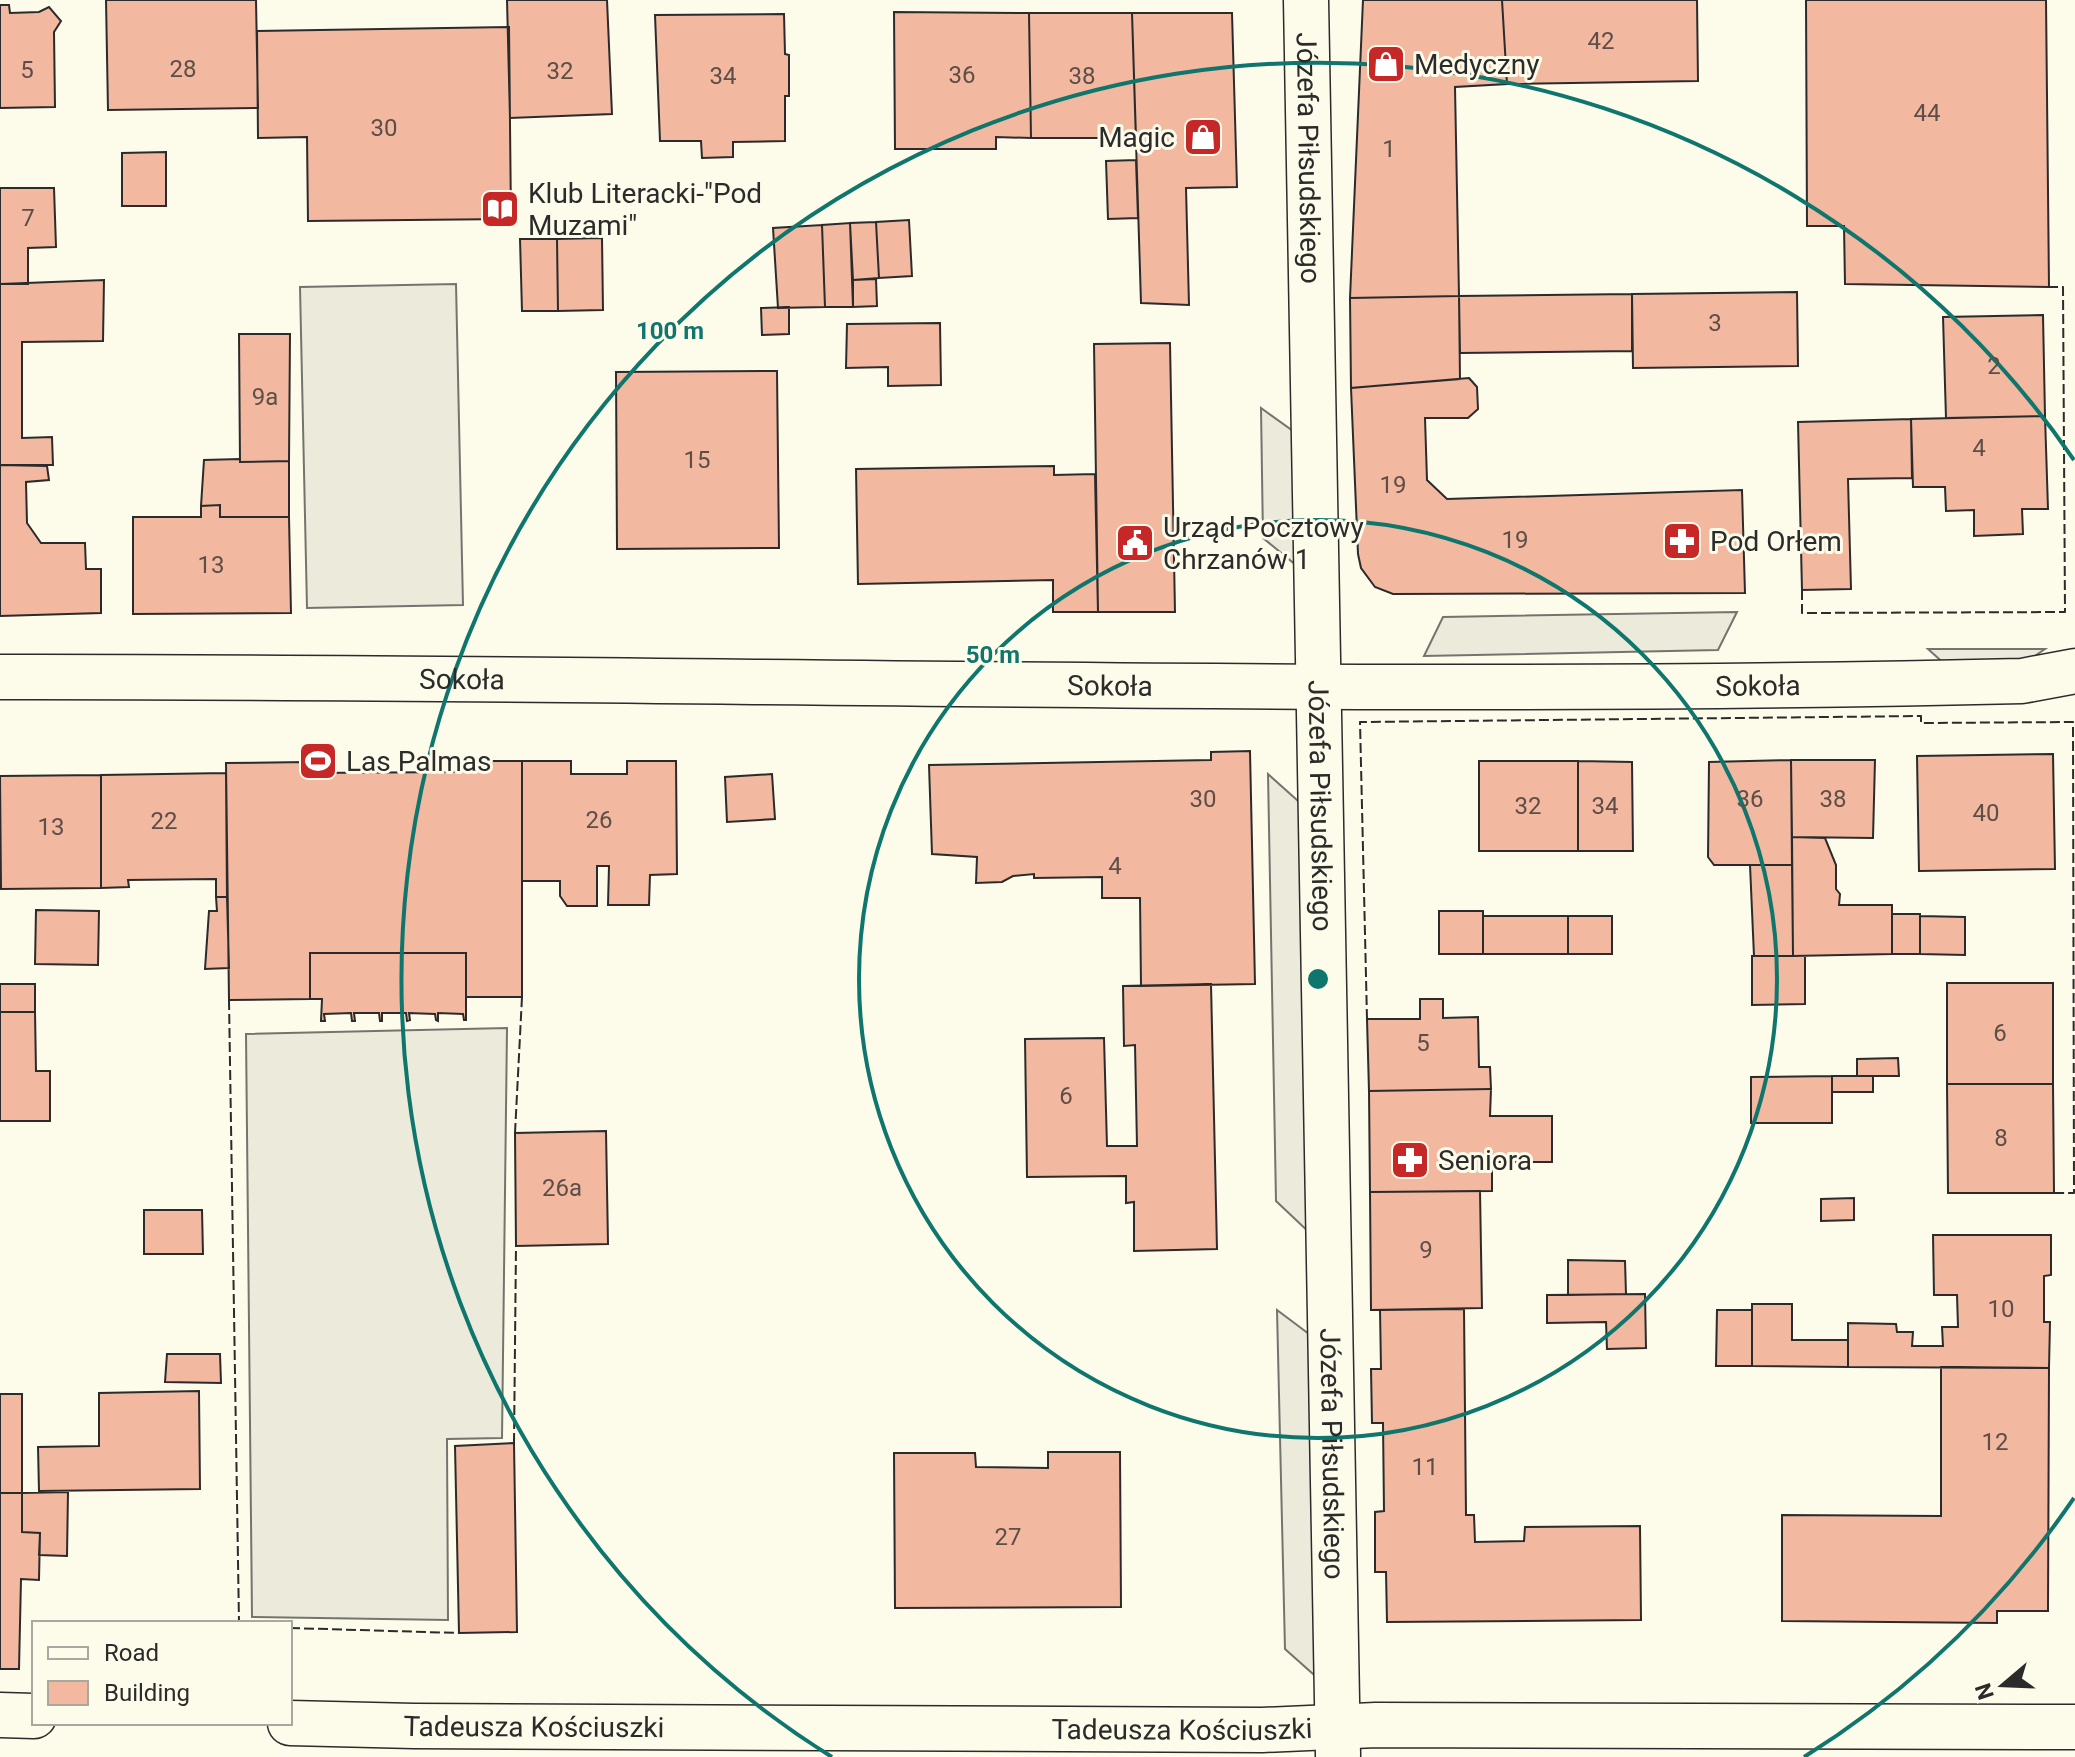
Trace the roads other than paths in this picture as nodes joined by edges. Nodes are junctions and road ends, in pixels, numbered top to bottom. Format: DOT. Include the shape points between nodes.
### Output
graph roads {
  1 [pos="1306,0"];
  2 [pos="2075,671"];
  3 [pos="0,677"];
  4 [pos="1318,687"];
  5 [pos="0,1715"];
  6 [pos="32,1716"];
  7 [pos="292,1723"];
  8 [pos="2075,1727"];
  9 [pos="1338,1742"];
  1 -- 4 [label="street, Józefa Piłsudskiego"];
  2 -- 4 [label="street, Sokoła" via="2022,681 1912,684"];
  3 -- 4 [label="street, Sokoła"];
  4 -- 9 [label="street, Józefa Piłsudskiego"];
  5 -- 6 [label="street"];
  7 -- 9 [label="street, Tadeusza Kościuszki" via="1262,1730"];
  8 -- 9 [label="street, Tadeusza Kościuszki"];
}
